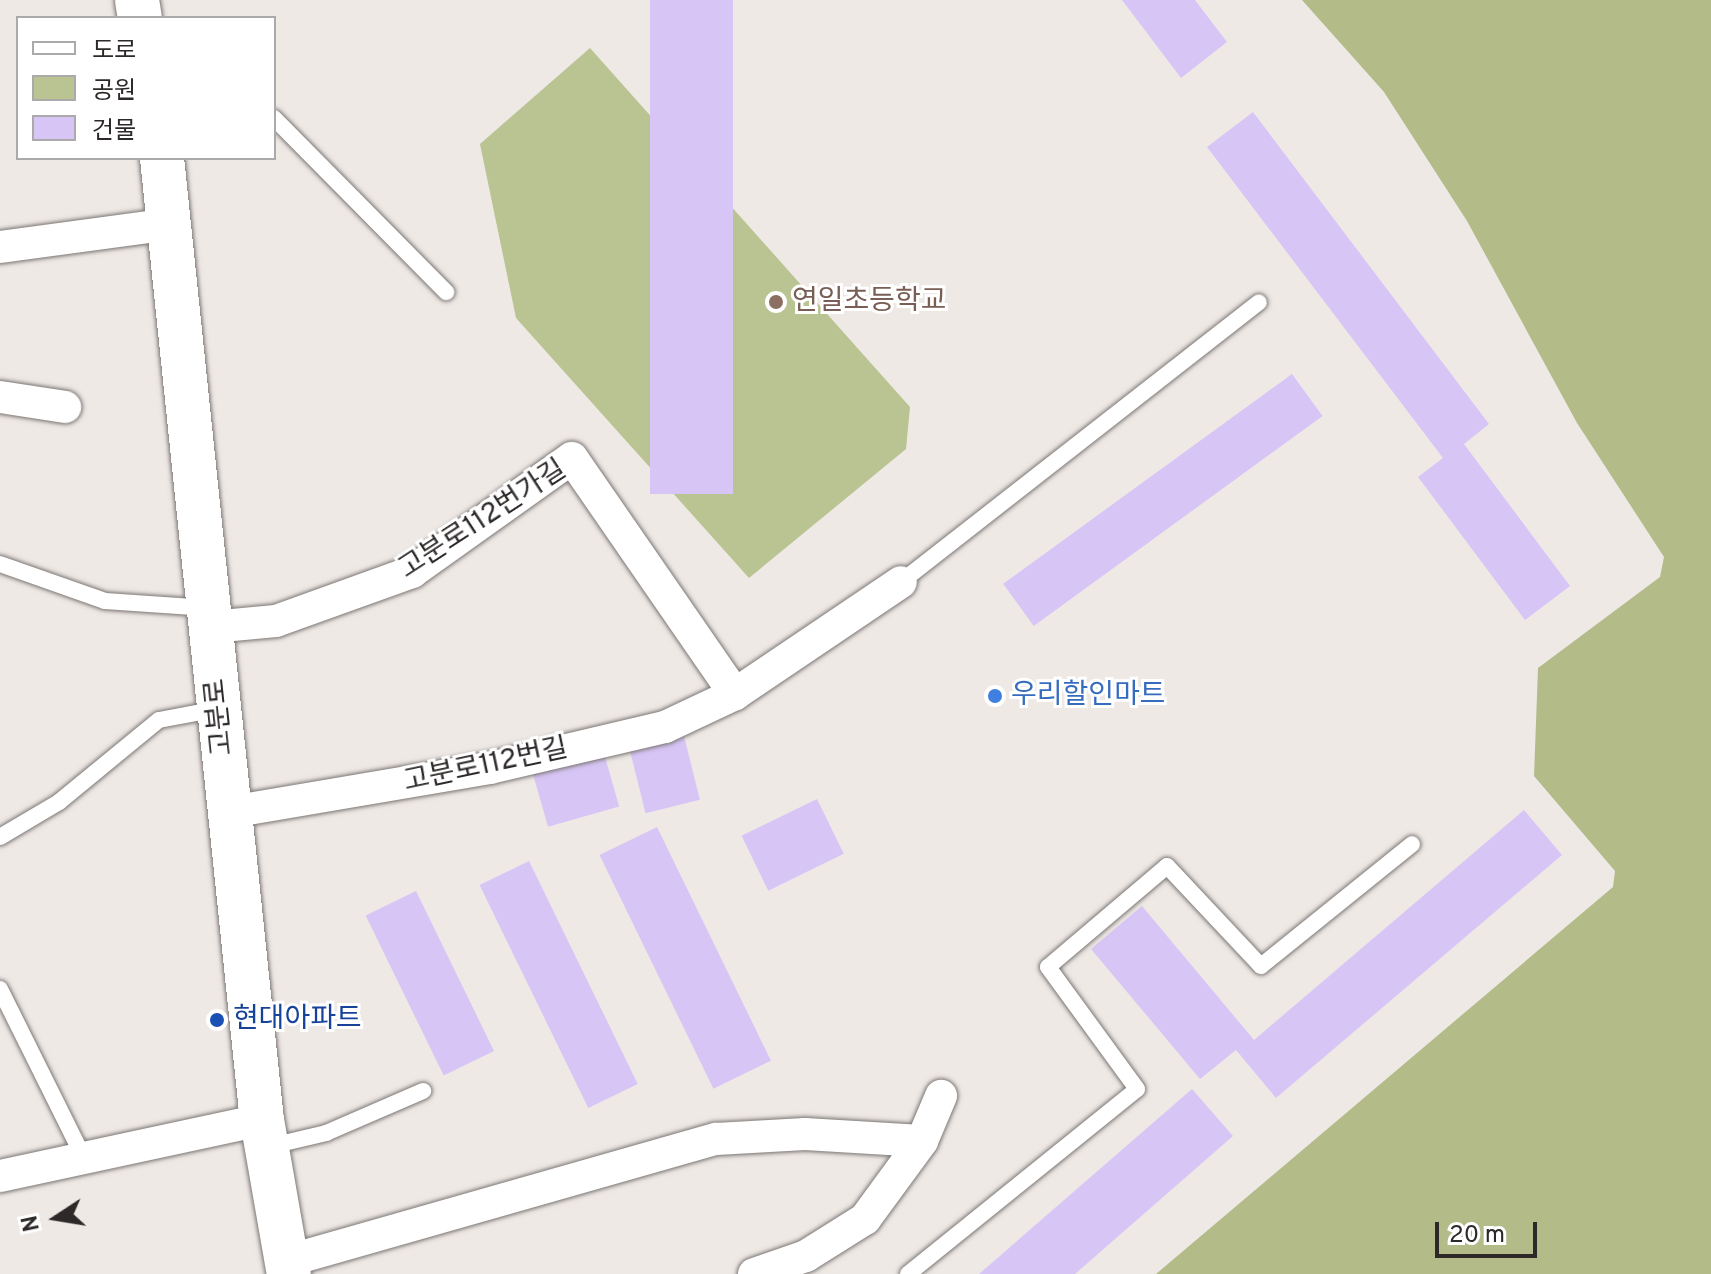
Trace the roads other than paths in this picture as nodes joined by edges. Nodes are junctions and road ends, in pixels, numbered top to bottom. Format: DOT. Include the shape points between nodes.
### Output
graph roads {
  1 [pos="276,120"];
  2 [pos="162,160"];
  3 [pos="170,224"];
  4 [pos="0,247"];
  5 [pos="446,292"];
  6 [pos="1259,302"];
  7 [pos="0,397"];
  8 [pos="65,407"];
  9 [pos="0,564"];
  10 [pos="901,582"];
  11 [pos="210,618"];
  12 [pos="735,694"];
  13 [pos="220,709"];
  14 [pos="230,812"];
  15 [pos="0,837"];
  16 [pos="1412,844"];
  17 [pos="0,989"];
  18 [pos="423,1091"];
  19 [pos="941,1096"];
  20 [pos="264,1133"];
  21 [pos="922,1141"];
  22 [pos="84,1158"];
  23 [pos="0,1176"];
  24 [pos="288,1268"];
  25 [pos="754,1274"];
  26 [pos="908,1274"];
  1 -- 5 [label="lane"];
  2 -- 3 [label="main road, 고분로"];
  3 -- 4 [label="street"];
  3 -- 11 [label="main road, 고분로"];
  6 -- 10 [label="lane"];
  7 -- 8 [label="street"];
  9 -- 11 [label="lane, 고분로112번가길" via="105,601"];
  10 -- 12 [label="street, 고분로112번길"];
  11 -- 12 [label="street, 고분로112번가길" via="276,621 412,572 572,458"];
  11 -- 13 [label="main road, 고분로"];
  12 -- 14 [label="street, 고분로112번길" via="665,727 505,765"];
  13 -- 14 [label="main road, 고분로"];
  13 -- 15 [label="lane" via="159,720 59,802"];
  14 -- 20 [label="main road, 고분로"];
  16 -- 26 [label="lane" via="1261,966 1167,866 1058,958 1048,967 1137,1089"];
  17 -- 22 [label="lane"];
  18 -- 20 [label="lane" via="326,1133"];
  19 -- 21 [label="street"];
  20 -- 22 [label="street"];
  20 -- 24 [label="main road, 고분로"];
  21 -- 24 [label="street" via="805,1134 716,1139"];
  21 -- 25 [label="street" via="865,1219 806,1256"];
  22 -- 23 [label="street"];
}
